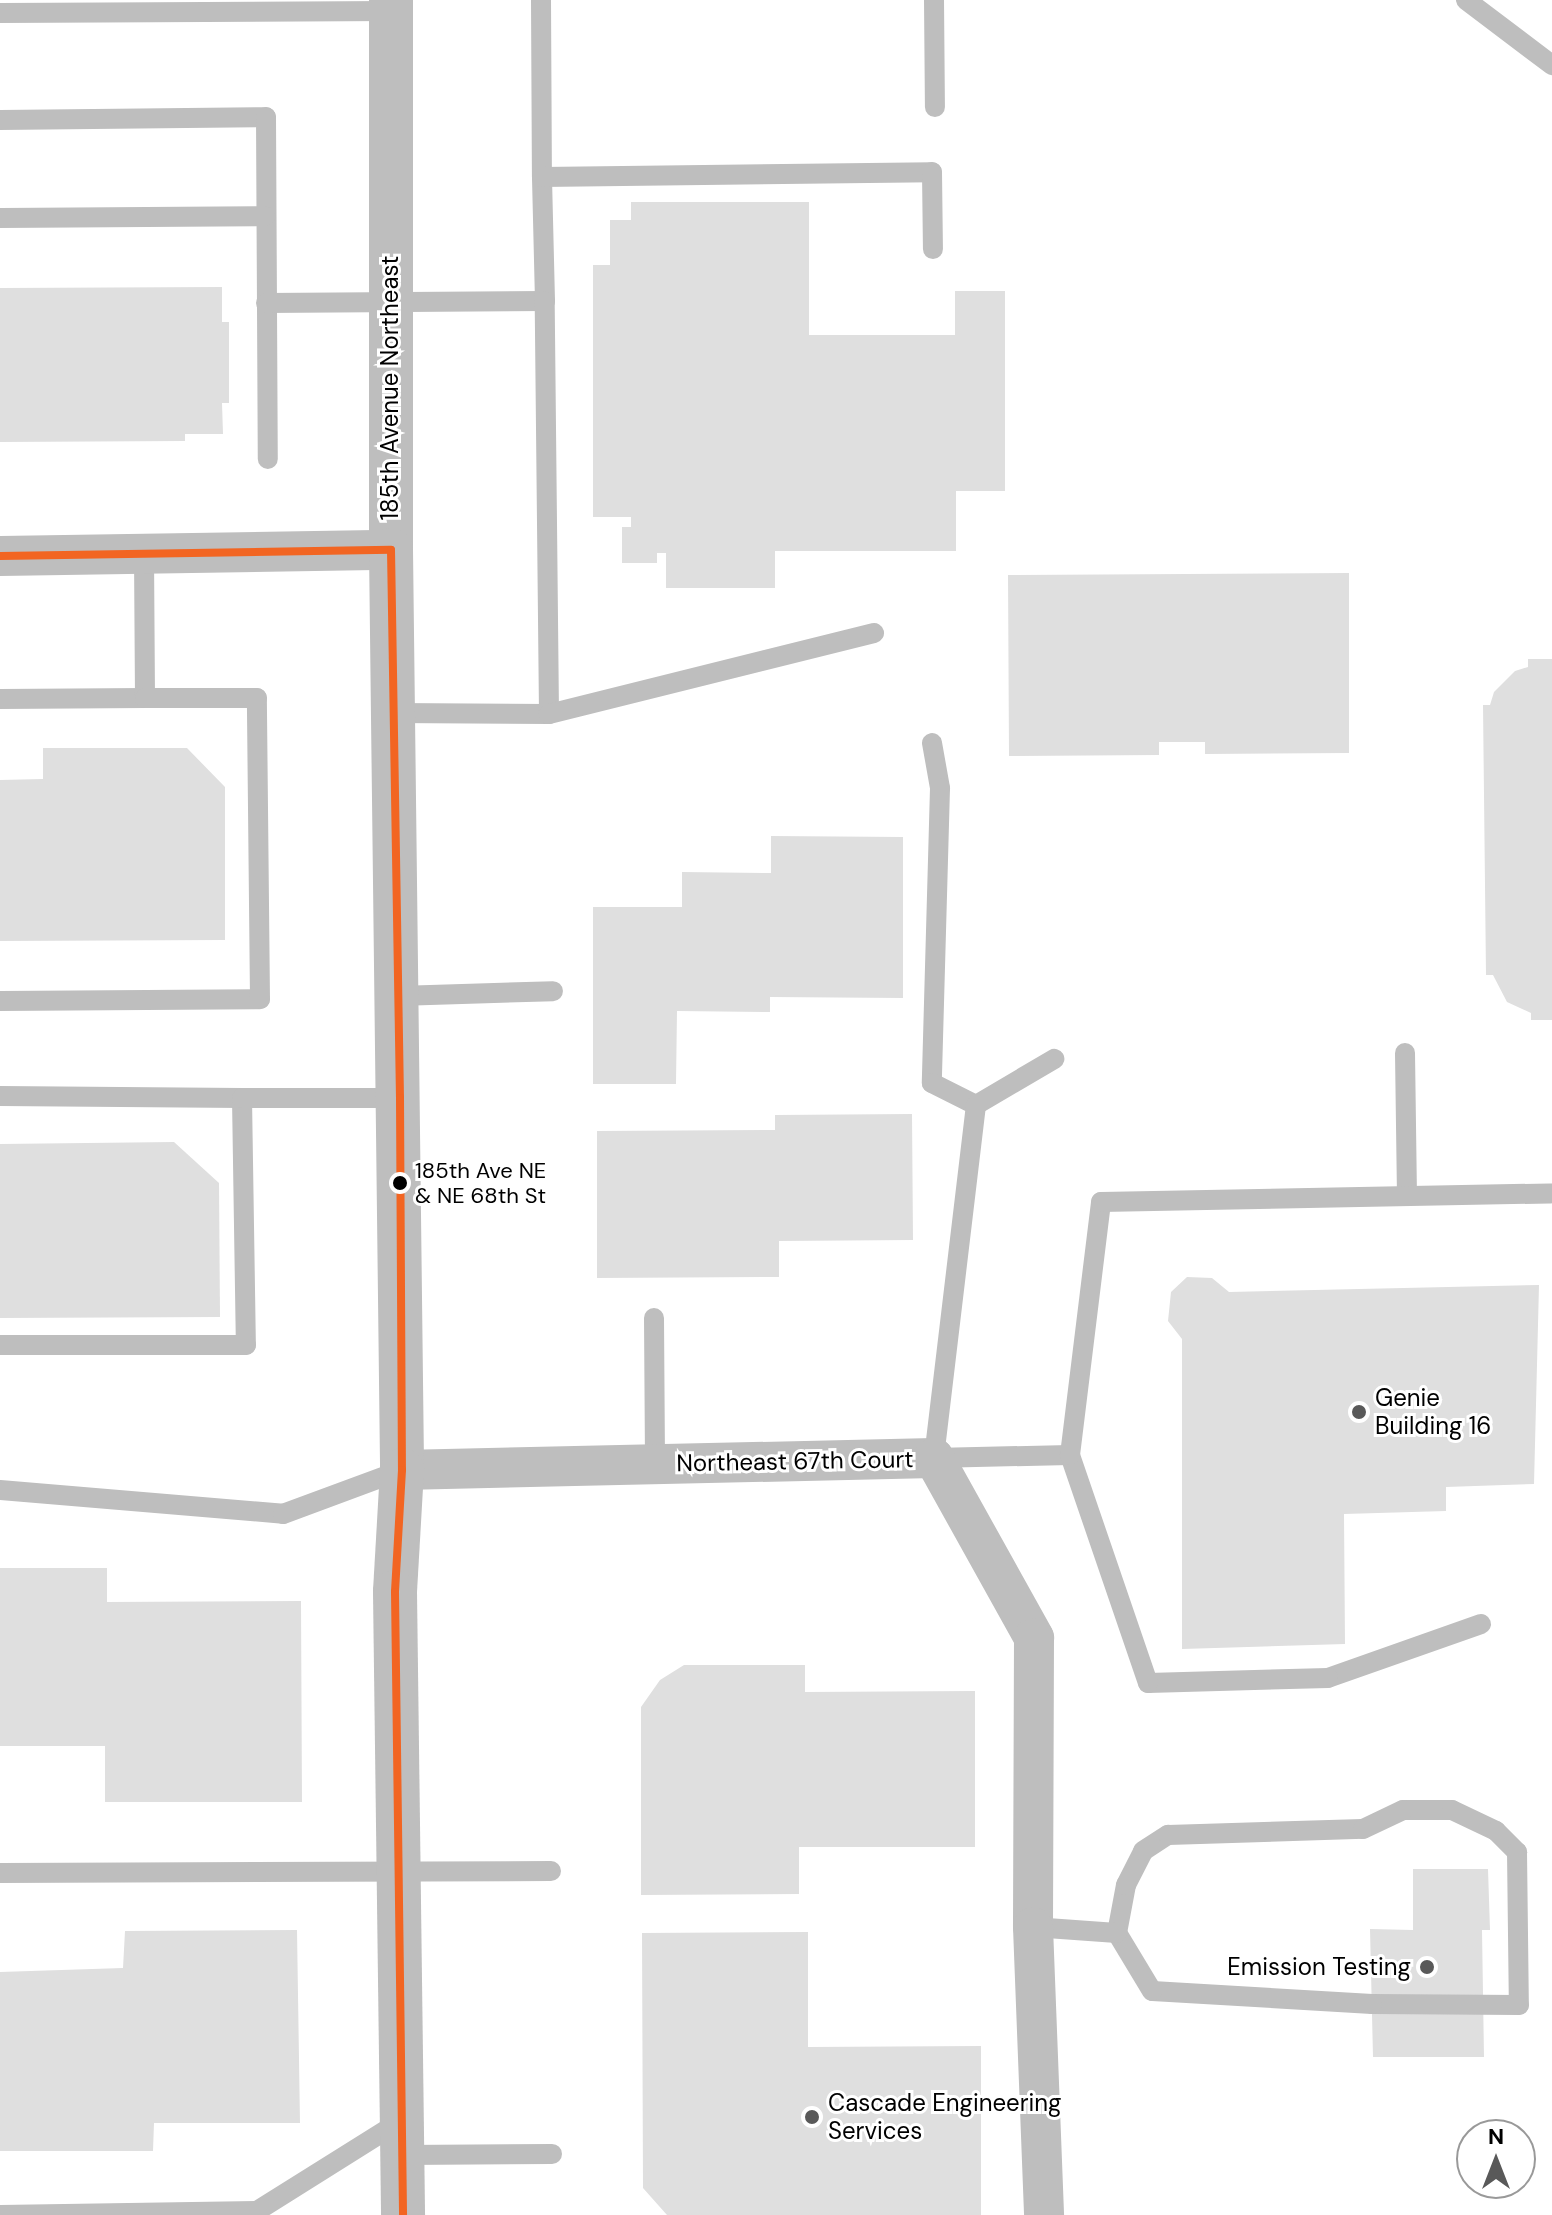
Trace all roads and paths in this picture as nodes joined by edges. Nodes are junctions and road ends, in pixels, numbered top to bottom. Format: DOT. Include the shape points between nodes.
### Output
graph roads {
  1 [pos="541,0"];
  2 [pos="934,0"];
  3 [pos="1466,0"];
  4 [pos="391,5"];
  5 [pos="0,13"];
  6 [pos="1552,65"];
  7 [pos="935,107"];
  8 [pos="0,120"];
  9 [pos="542,177"];
  10 [pos="265,216"];
  11 [pos="0,218"];
  12 [pos="933,249"];
  13 [pos="545,301"];
  14 [pos="266,303"];
  15 [pos="389,303"];
  16 [pos="268,459"];
  17 [pos="391,550"];
  18 [pos="144,552"];
  19 [pos="0,556"];
  20 [pos="874,633"];
  21 [pos="145,698"];
  22 [pos="0,699"];
  23 [pos="393,713"];
  24 [pos="549,714"];
  25 [pos="932,743"];
  26 [pos="553,991"];
  27 [pos="398,996"];
  28 [pos="0,1001"];
  29 [pos="1405,1053"];
  30 [pos="1054,1059"];
  31 [pos="0,1096"];
  32 [pos="242,1098"];
  33 [pos="400,1098"];
  34 [pos="976,1105"];
  35 [pos="1550,1193"];
  36 [pos="1407,1196"];
  37 [pos="654,1318"];
  38 [pos="0,1345"];
  39 [pos="1070,1455"];
  40 [pos="934,1458"];
  41 [pos="655,1464"];
  42 [pos="402,1470"];
  43 [pos="0,1490"];
  44 [pos="1481,1624"];
  45 [pos="551,1871"];
  46 [pos="0,1873"];
  47 [pos="399,1873"];
  48 [pos="1033,1927"];
  49 [pos="1117,1933"];
  50 [pos="402,2138"];
  51 [pos="552,2154"];
  52 [pos="0,2215"];
  53 [pos="403,2215"];
  54 [pos="1044,2215"];
  1 -- 9 [label="lane"];
  2 -- 7 [label="lane"];
  3 -- 6 [label="lane"];
  4 -- 5 [label="lane"];
  4 -- 15 [label="street, 185th Avenue Northeast"];
  8 -- 10 [label="lane" via="266,117"];
  9 -- 12 [label="lane" via="932,172"];
  9 -- 13 [label="lane"];
  10 -- 11 [label="lane"];
  10 -- 14 [label="lane"];
  13 -- 15 [label="lane"];
  13 -- 24 [label="lane"];
  14 -- 15 [label="lane"];
  14 -- 16 [label="lane"];
  15 -- 17 [label="street, 185th Avenue Northeast"];
  17 -- 18 [label="street"];
  17 -- 23 [label="street, 185th Avenue Northeast"];
  18 -- 19 [label="street"];
  18 -- 21 [label="lane"];
  20 -- 24 [label="lane"];
  21 -- 22 [label="lane"];
  21 -- 28 [label="lane" via="257,698 260,999"];
  23 -- 24 [label="lane"];
  23 -- 27 [label="street, 185th Avenue Northeast"];
  25 -- 34 [label="lane" via="940,788 932,1083"];
  26 -- 27 [label="lane"];
  27 -- 33 [label="street, 185th Avenue Northeast"];
  29 -- 36 [label="lane"];
  30 -- 34 [label="lane"];
  31 -- 32 [label="lane"];
  32 -- 33 [label="lane"];
  32 -- 38 [label="lane" via="246,1345"];
  33 -- 42 [label="street, 185th Avenue Northeast"];
  34 -- 40 [label="lane"];
  35 -- 36 [label="lane"];
  36 -- 39 [label="lane" via="1101,1202"];
  37 -- 41 [label="lane"];
  39 -- 40 [label="lane"];
  39 -- 44 [label="lane" via="1148,1683 1328,1678"];
  40 -- 41 [label="street, Northeast 67th Court"];
  40 -- 48 [label="street, Northeast 67th Court" via="1034,1638"];
  41 -- 42 [label="street, Northeast 67th Court"];
  42 -- 43 [label="lane" via="283,1514"];
  42 -- 47 [label="street, 185th Avenue Northeast" via="395,1592"];
  45 -- 47 [label="lane"];
  46 -- 47 [label="lane"];
  47 -- 50 [label="street, 185th Avenue Northeast"];
  48 -- 49 [label="lane"];
  48 -- 54 [label="street, Northeast 67th Court"];
  49 -- 49 [label="lane" via="1126,1885 1143,1851 1168,1835 1363,1829 1403,1810 1452,1810 1496,1831 1517,1852 1519,2005 1372,2004 1152,1991"];
  50 -- 51 [label="lane"];
  50 -- 52 [label="lane" via="257,2211"];
  50 -- 53 [label="street, 185th Avenue Northeast"];
}
